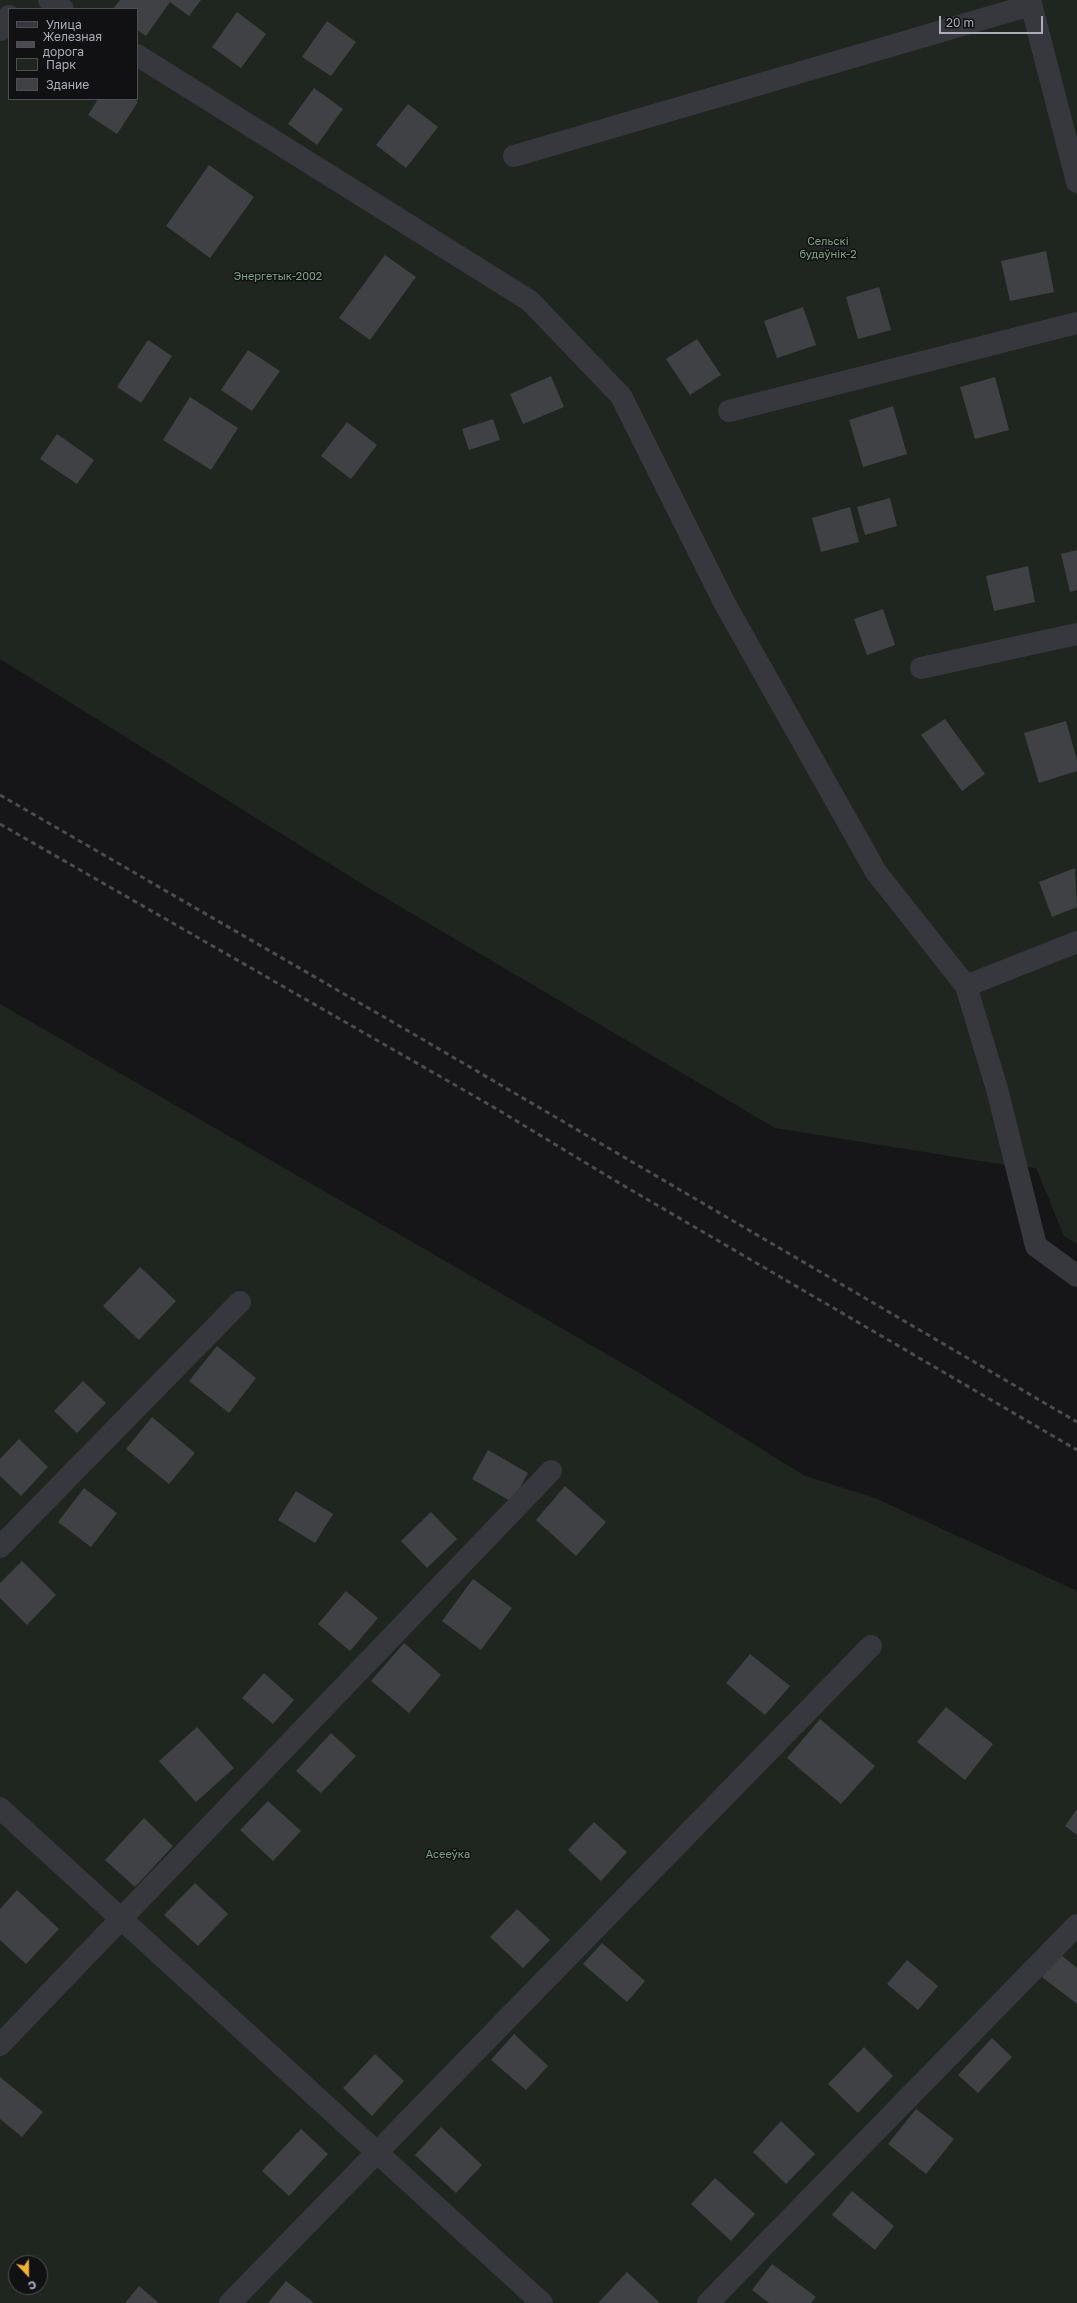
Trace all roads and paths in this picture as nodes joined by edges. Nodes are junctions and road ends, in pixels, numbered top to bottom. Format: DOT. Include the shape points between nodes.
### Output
graph roads {
  1 [pos="49,0"];
  2 [pos="1030,2"];
  3 [pos="62,8"];
  4 [pos="8,18"];
  5 [pos="0,30"];
  6 [pos="138,56"];
  7 [pos="514,156"];
  8 [pos="1077,182"];
  9 [pos="1077,323"];
  10 [pos="729,411"];
  11 [pos="1077,634"];
  12 [pos="921,668"];
  13 [pos="1077,942"];
  14 [pos="966,986"];
  15 [pos="1077,1276"];
  16 [pos="240,1302"];
  17 [pos="551,1471"];
  18 [pos="0,1547"];
  19 [pos="871,1646"];
  20 [pos="0,1808"];
  21 [pos="121,1919"];
  22 [pos="1077,1925"];
  23 [pos="0,2045"];
  24 [pos="377,2152"];
  25 [pos="230,2303"];
  26 [pos="542,2303"];
  27 [pos="708,2303"];
  1 -- 3 [label="street"];
  2 -- 7 [label="street"];
  2 -- 8 [label="street"];
  4 -- 5 [label="street"];
  6 -- 14 [label="street" via="530,301 621,396 725,604 876,872"];
  9 -- 10 [label="street"];
  11 -- 12 [label="street"];
  13 -- 14 [label="street"];
  14 -- 15 [label="street" via="997,1089 1036,1246"];
  16 -- 18 [label="street"];
  17 -- 21 [label="street"];
  19 -- 24 [label="street"];
  20 -- 21 [label="street"];
  21 -- 23 [label="street"];
  21 -- 24 [label="street"];
  22 -- 27 [label="street"];
  24 -- 25 [label="street"];
  24 -- 26 [label="street"];
}
